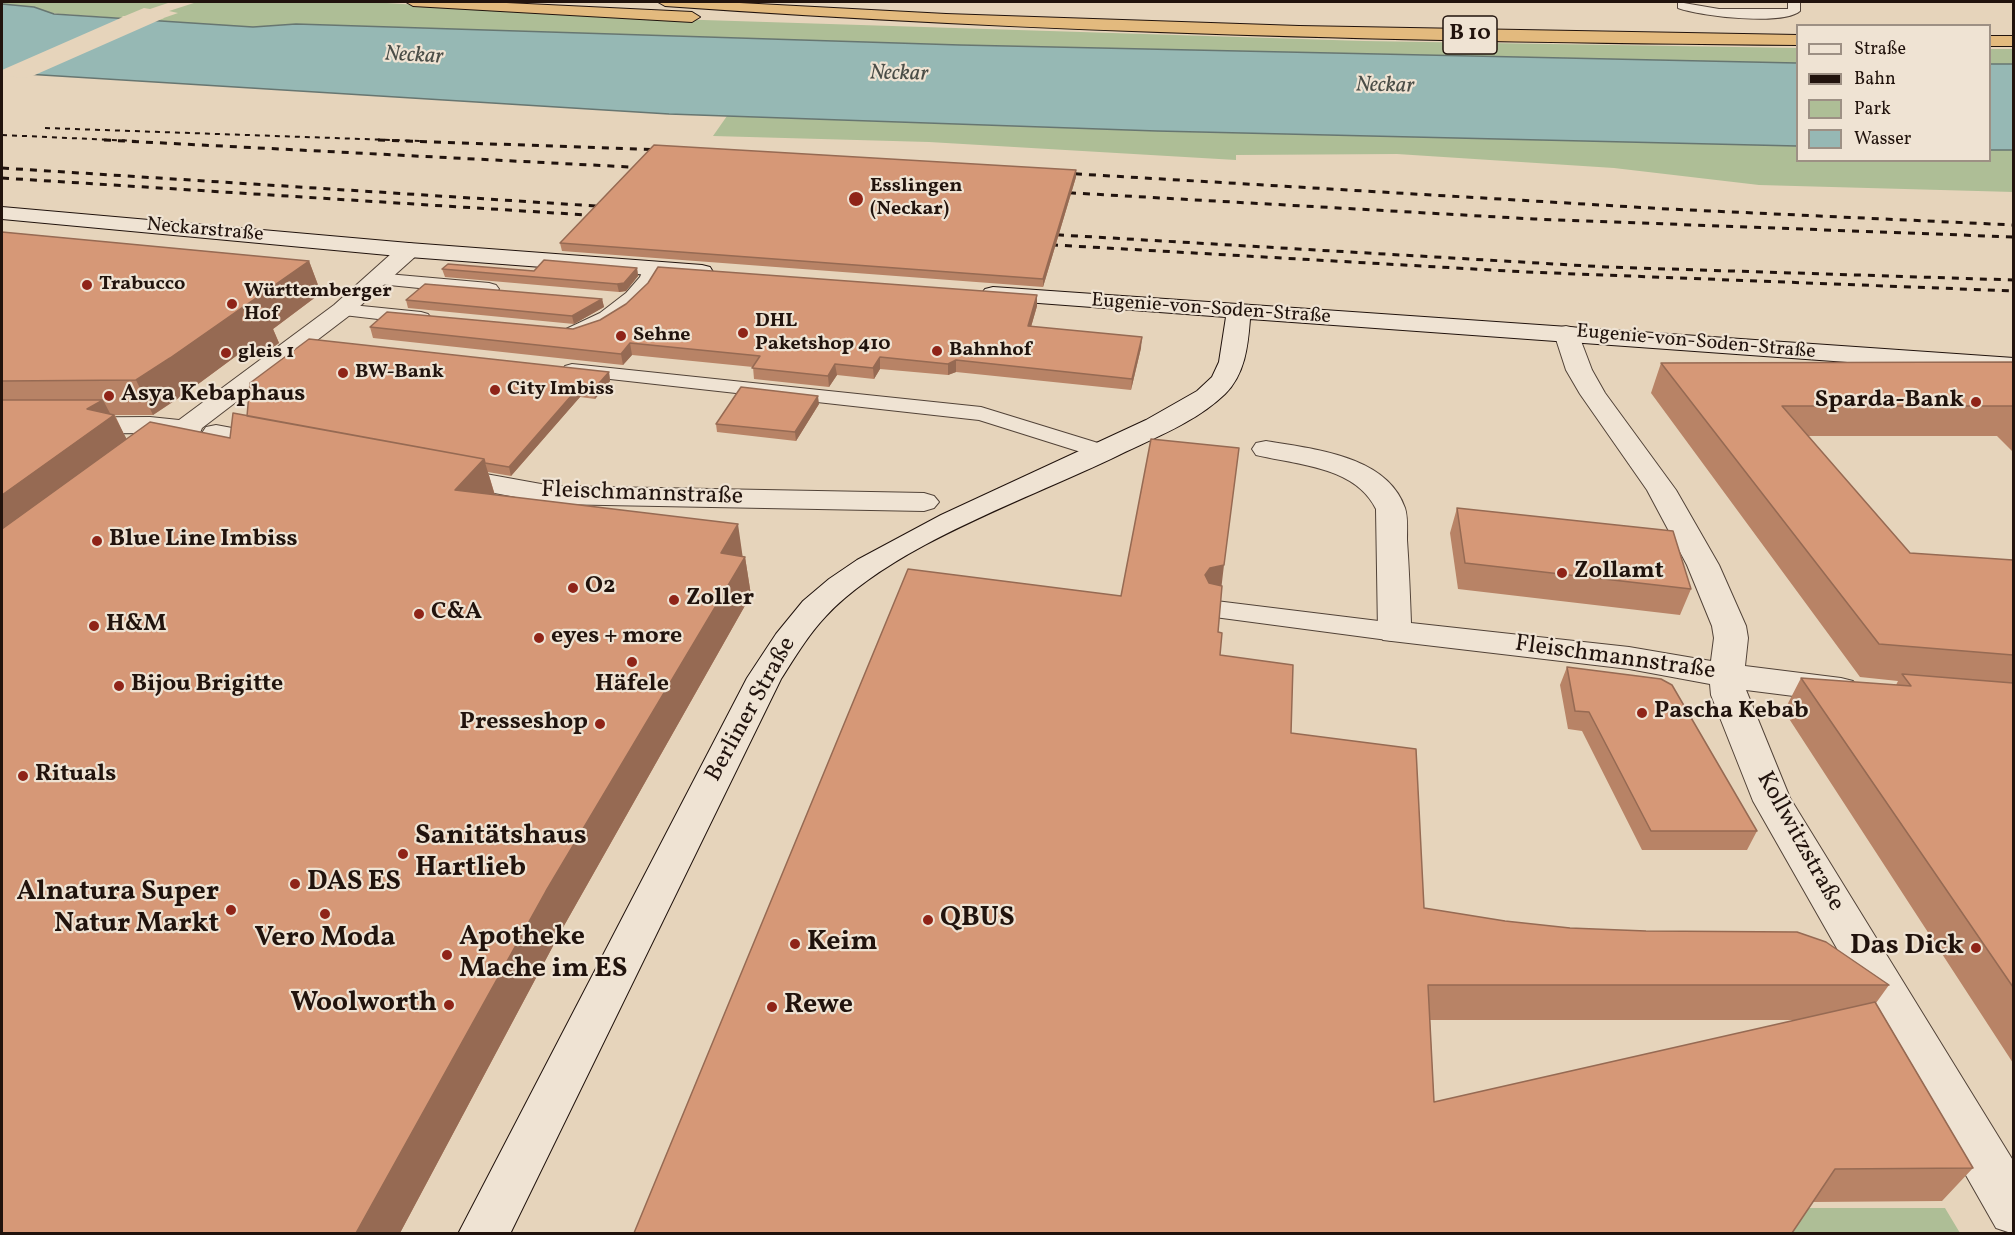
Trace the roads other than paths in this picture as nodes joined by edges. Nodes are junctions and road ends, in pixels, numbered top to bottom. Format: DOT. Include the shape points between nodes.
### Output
graph roads {
  1 [pos="413,2"];
  2 [pos="665,2"];
  3 [pos="909,2"];
  4 [pos="1778,2"];
  5 [pos="1794,2"];
  6 [pos="1682,5"];
  7 [pos="1764,14"];
  8 [pos="1278,15"];
  9 [pos="1349,20"];
  10 [pos="1796,27"];
  11 [pos="1991,28"];
  12 [pos="2013,28"];
  13 [pos="1267,30"];
  14 [pos="1796,40"];
  15 [pos="1991,41"];
  16 [pos="2013,42"];
  17 [pos="2,213"];
  18 [pos="409,250"];
  19 [pos="652,268"];
  20 [pos="723,273"];
  21 [pos="511,291"];
  22 [pos="969,292"];
  23 [pos="360,294"];
  24 [pos="605,305"];
  25 [pos="494,308"];
  26 [pos="1238,312"];
  27 [pos="571,315"];
  28 [pos="443,321"];
  29 [pos="553,331"];
  30 [pos="1566,333"];
  31 [pos="2013,366"];
  32 [pos="553,368"];
  33 [pos="2,426"];
  34 [pos="185,428"];
  35 [pos="1266,448"];
  36 [pos="158,449"];
  37 [pos="307,450"];
  38 [pos="1103,452"];
  39 [pos="422,471"];
  40 [pos="924,502"];
  41 [pos="1216,610"];
  42 [pos="1395,632"];
  43 [pos="1727,675"];
  44 [pos="1873,693"];
  45 [pos="2013,1210"];
  46 [pos="483,1233"];
  1 -- 13 [label="highway" via="687,16 1095,29"];
  2 -- 13 [label="highway, B 10"];
  3 -- 9 [label="highway, B 10"];
  4 -- 7 [label="lane" via="1777,11"];
  5 -- 7 [label="lane" via="1793,12"];
  6 -- 7 [label="lane" via="1709,13"];
  8 -- 9 [label="highway"];
  9 -- 10 [label="highway, B 10"];
  11 -- 12 [label="highway"];
  13 -- 14 [label="highway, B 10"];
  15 -- 16 [label="highway"];
  17 -- 18 [label="main road, Neckarstraße"];
  18 -- 19 [label="main road"];
  18 -- 23 [label="main road"];
  19 -- 20 [label="main road"];
  19 -- 24 [label="lane" via="649,279 633,298"];
  21 -- 23 [label="lane"];
  22 -- 26 [label="main road, Eugenie-von-Soden-Straße"];
  23 -- 25 [label="lane"];
  23 -- 28 [label="lane"];
  23 -- 34 [label="main road" via="316,340"];
  24 -- 27 [label="lane" via="602,315"];
  24 -- 29 [label="lane" via="581,331"];
  26 -- 30 [label="main road, Eugenie-von-Soden-Straße"];
  26 -- 38 [label="main road, Berliner Straße" via="1232,360 1216,388"];
  30 -- 31 [label="main road, Eugenie-von-Soden-Straße"];
  30 -- 43 [label="main road, Kollwitzstraße" via="1579,370 1671,505 1703,565 1730,632"];
  32 -- 38 [label="lane" via="963,411"];
  33 -- 34 [label="main road"];
  34 -- 36 [label="main road"];
  34 -- 37 [label="main road"];
  35 -- 42 [label="main road" via="1344,468 1368,480 1384,494 1391,509"];
  38 -- 46 [label="main road, Berliner Straße" via="901,547 837,588 790,638 759,688"];
  39 -- 40 [label="main road, Fleischmannstraße" via="552,495"];
  41 -- 42 [label="lane, Fleischmannstraße"];
  42 -- 43 [label="main road, Fleischmannstraße" via="1629,658"];
  43 -- 44 [label="main road, Fleischmannstraße"];
  43 -- 45 [label="main road, Kollwitzstraße" via="1729,695 1772,801"];
}
